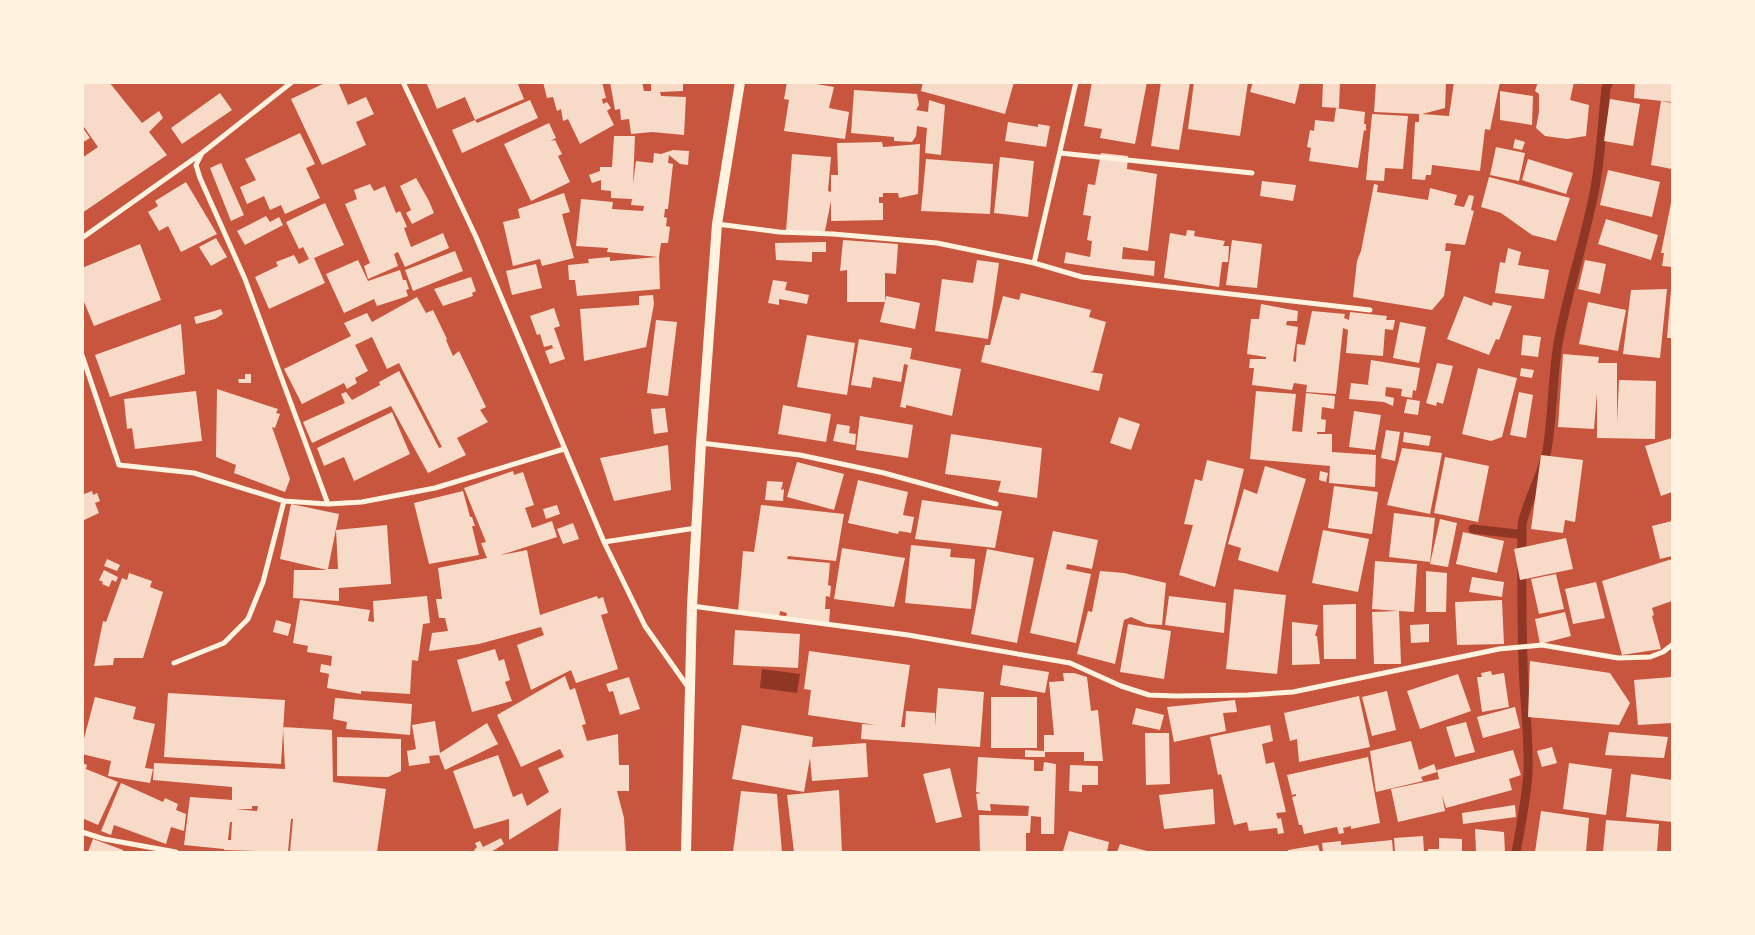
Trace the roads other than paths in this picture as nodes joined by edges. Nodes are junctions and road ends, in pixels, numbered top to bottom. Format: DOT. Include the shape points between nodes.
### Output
graph roads {
  1 [pos="292,82"];
  2 [pos="403,82"];
  3 [pos="740,82"];
  4 [pos="1076,82"];
  5 [pos="202,153"];
  6 [pos="1060,154"];
  7 [pos="1252,173"];
  8 [pos="718,224"];
  9 [pos="82,238"];
  10 [pos="1034,263"];
  11 [pos="1370,310"];
  12 [pos="82,355"];
  13 [pos="701,443"];
  14 [pos="564,450"];
  15 [pos="284,501"];
  16 [pos="328,504"];
  17 [pos="996,504"];
  18 [pos="696,528"];
  19 [pos="604,542"];
  20 [pos="692,606"];
  21 [pos="1672,645"];
  22 [pos="174,663"];
  23 [pos="690,690"];
  24 [pos="82,832"];
  25 [pos="176,852"];
  26 [pos="686,852"];
  1 -- 5 [label="street"];
  2 -- 14 [label="street" via="476,237"];
  3 -- 8 [label="main road"];
  4 -- 6 [label="street"];
  5 -- 9 [label="street"];
  5 -- 16 [label="street" via="196,165 200,178 245,279"];
  6 -- 7 [label="street"];
  6 -- 10 [label="street"];
  8 -- 10 [label="street" via="779,232 937,243"];
  8 -- 13 [label="main road"];
  10 -- 11 [label="street" via="1082,277"];
  12 -- 15 [label="street" via="119,465 194,474"];
  13 -- 17 [label="street" via="800,454"];
  13 -- 18 [label="main road"];
  14 -- 16 [label="street" via="435,488 362,502"];
  14 -- 19 [label="street"];
  15 -- 16 [label="street"];
  15 -- 22 [label="street" via="263,582 248,619 224,643"];
  18 -- 19 [label="street"];
  18 -- 20 [label="main road"];
  19 -- 23 [label="street" via="644,626"];
  20 -- 21 [label="street" via="908,635 1070,663 1149,695 1293,692 1499,649 1542,645 1618,658 1650,657"];
  20 -- 23 [label="main road"];
  23 -- 26 [label="main road"];
  24 -- 25 [label="street"];
}
